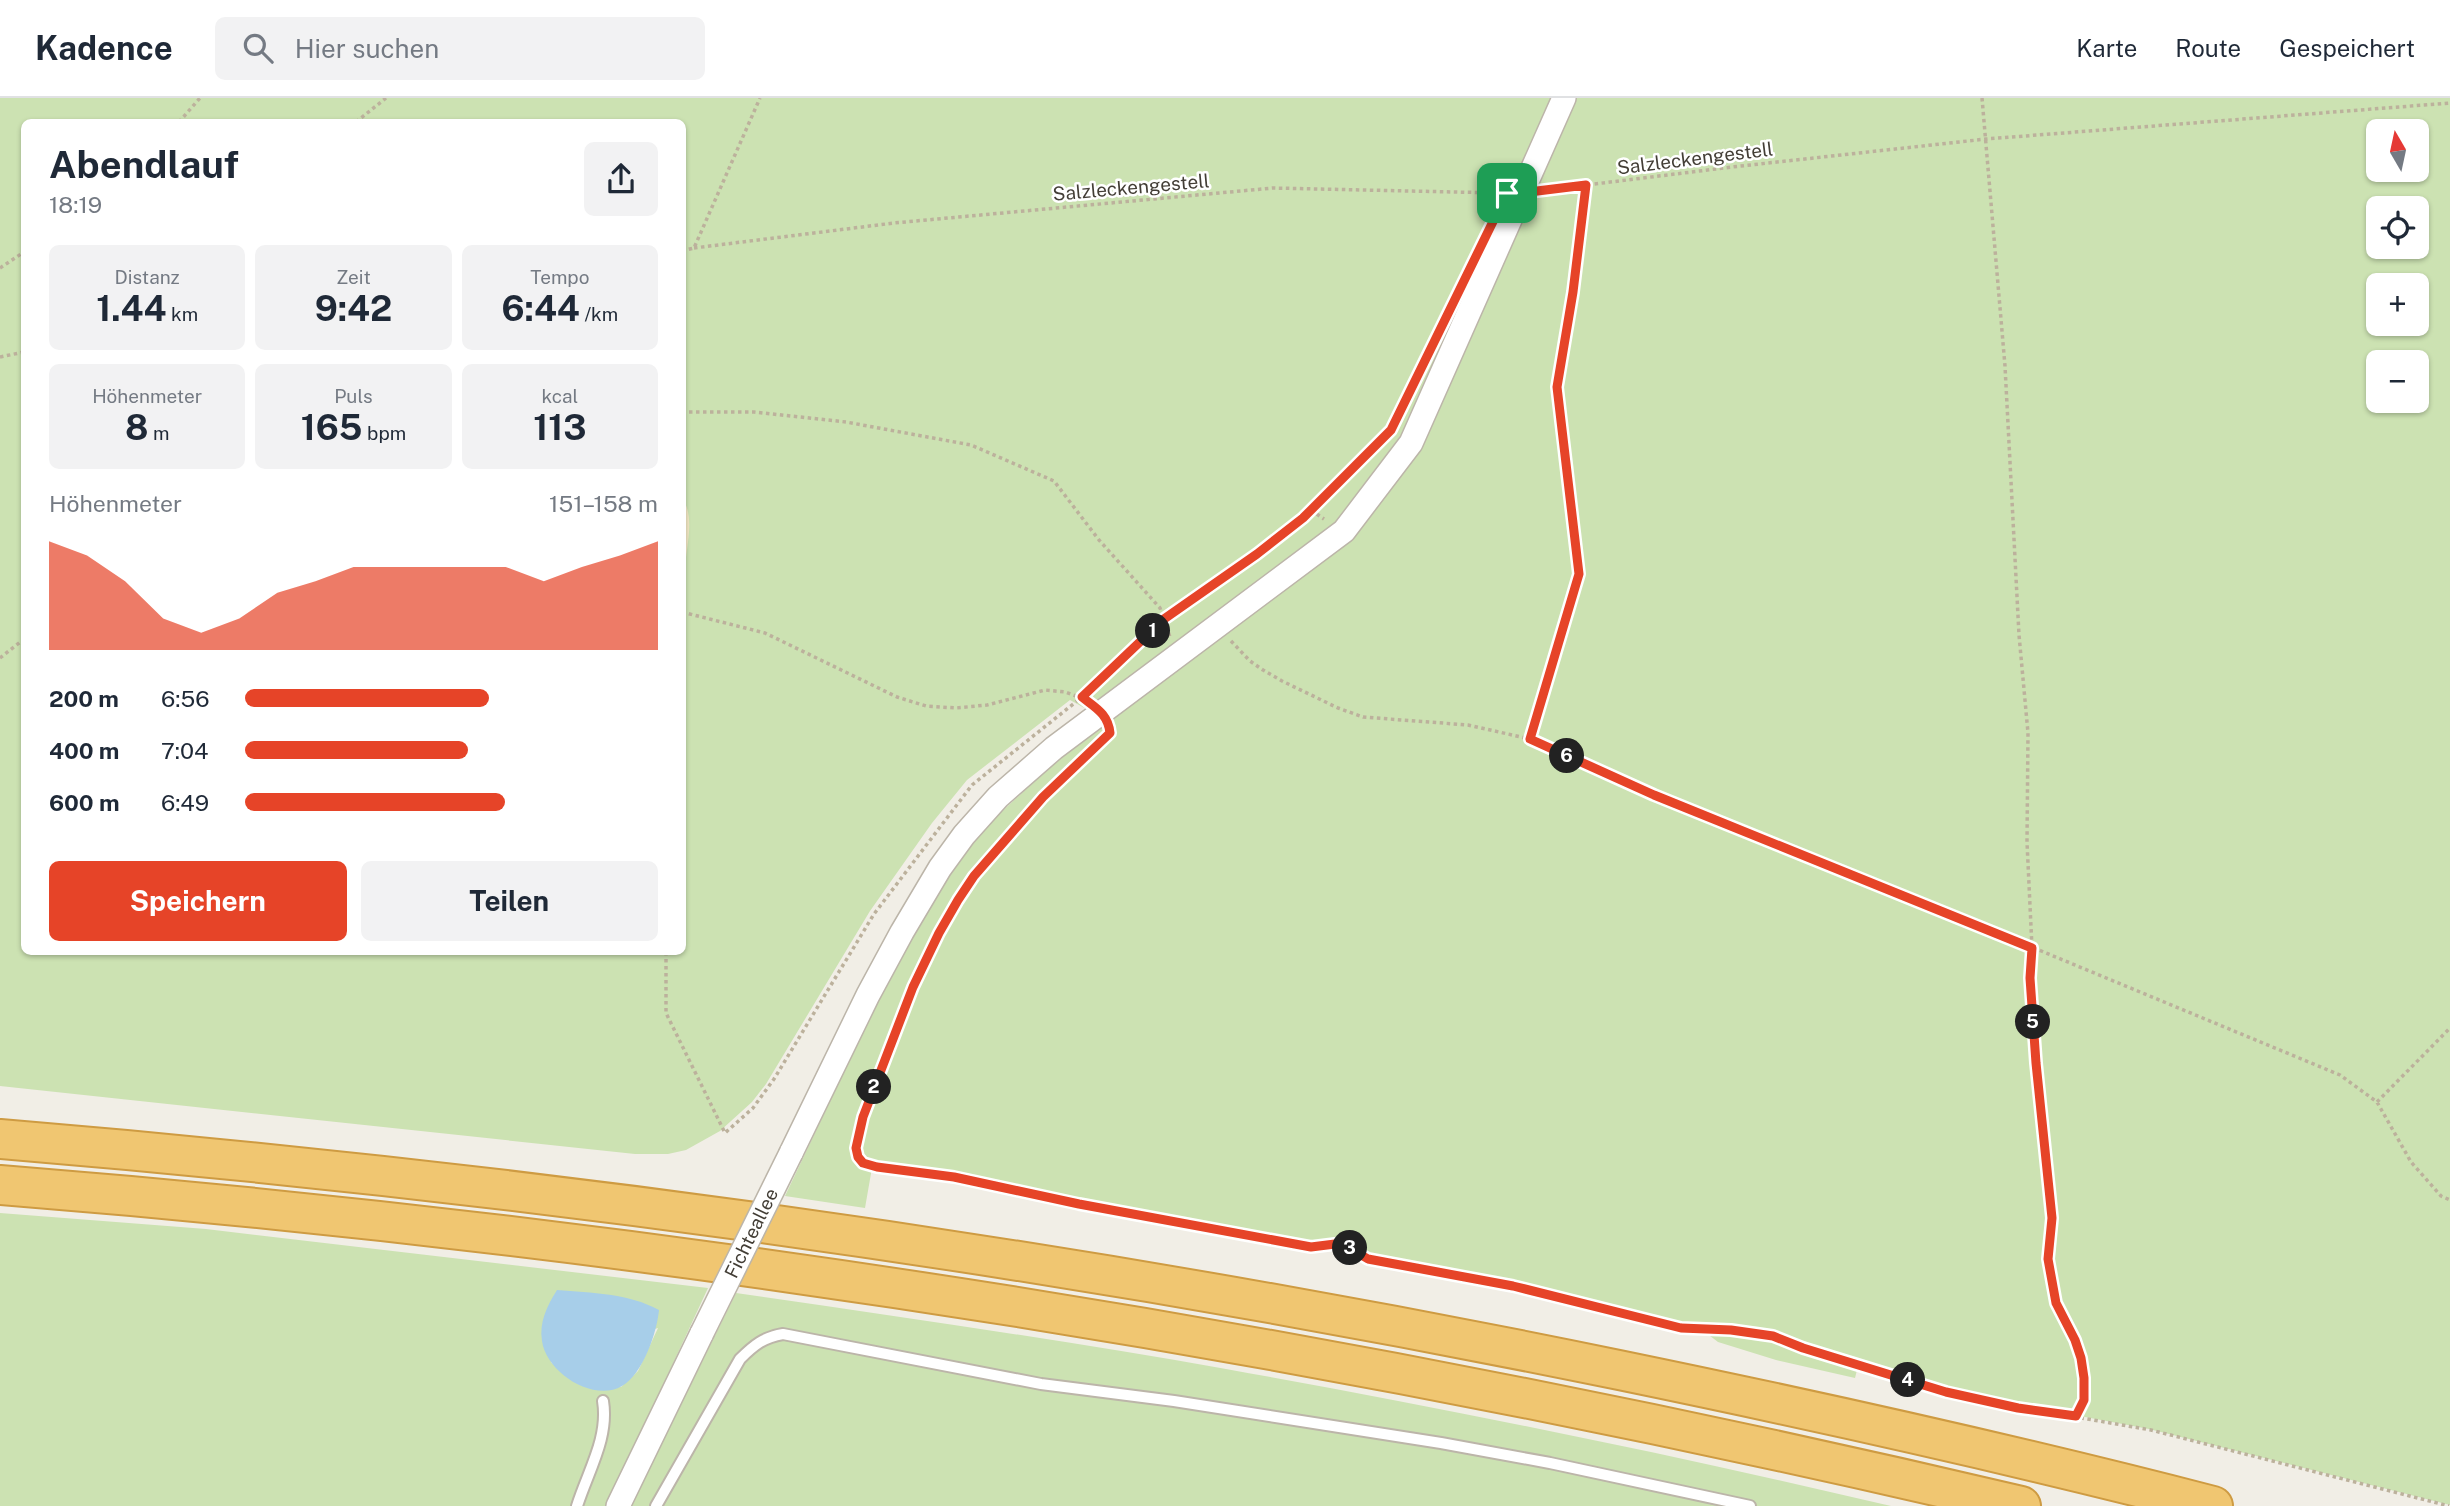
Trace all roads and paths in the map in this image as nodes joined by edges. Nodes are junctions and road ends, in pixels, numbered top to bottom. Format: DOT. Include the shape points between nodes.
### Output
graph roads {
  1 [pos="201,98"];
  2 [pos="386,98"];
  3 [pos="760,98"];
  4 [pos="1564,98"];
  5 [pos="1982,98"];
  6 [pos="2450,103"];
  7 [pos="182,119"];
  8 [pos="360,119"];
  9 [pos="1986,139"];
  10 [pos="1586,185"];
  11 [pos="1521,193"];
  12 [pos="694,248"];
  13 [pos="686,250"];
  14 [pos="21,254"];
  15 [pos="0,268"];
  16 [pos="21,353"];
  17 [pos="0,357"];
  18 [pos="1403,406"];
  19 [pos="686,412"];
  20 [pos="686,613"];
  21 [pos="1164,619"];
  22 [pos="1219,625"];
  23 [pos="21,641"];
  24 [pos="1177,655"];
  25 [pos="0,658"];
  26 [pos="1082,697"];
  27 [pos="1101,712"];
  28 [pos="1530,739"];
  29 [pos="2032,948"];
  30 [pos="666,955"];
  31 [pos="2450,1028"];
  32 [pos="2376,1102"];
  33 [pos="0,1139"];
  34 [pos="0,1185"];
  35 [pos="2450,1200"];
  36 [pos="603,1401"];
  37 [pos="2076,1416"];
  38 [pos="1744,1505"];
  39 [pos="577,1506"];
  40 [pos="618,1506"];
  41 [pos="656,1506"];
  42 [pos="2021,1506"];
  43 [pos="2213,1506"];
  44 [pos="2449,1506"];
  1 -- 7 [label="path"];
  2 -- 8 [label="path"];
  3 -- 12 [label="path"];
  4 -- 11 [label="street, Fichteallee"];
  5 -- 9 [label="path"];
  6 -- 9 [label="path, Salzleckengestell"];
  9 -- 10 [label="path, Salzleckengestell"];
  9 -- 29 [label="path" via="2028,733 2026,842"];
  10 -- 11 [label="path, Salzleckengestell"];
  10 -- 28 [label="path" via="1557,387 1579,574"];
  11 -- 12 [label="path, Salzleckengestell" via="1273,188 894,223"];
  11 -- 22 [label="street, Fichteallee" via="1411,443 1344,531"];
  12 -- 13 [label="path, Salzleckengestell"];
  14 -- 15 [label="path"];
  16 -- 17 [label="path"];
  18 -- 21 [label="path" via="1391,430 1303,518"];
  19 -- 21 [label="path" via="754,412 820,419 971,444 1054,481 1160,608"];
  20 -- 26 [label="path" via="765,634 897,697 926,706 987,705 1045,691"];
  21 -- 24 [label="path"];
  21 -- 26 [label="path"];
  22 -- 24 [label="street, Fichteallee"];
  22 -- 28 [label="path" via="1250,661 1338,708 1363,717 1468,725"];
  23 -- 25 [label="path"];
  24 -- 27 [label="street, Fichteallee"];
  26 -- 27 [label="path"];
  26 -- 30 [label="path" via="963,795 874,914 774,1079 753,1108 725,1133 666,1013"];
  27 -- 37 [label="path" via="1110,733 1043,797 974,876 939,933 863,1117 856,1148 863,1163 1311,1247 1346,1246 1368,1259 1513,1286 1681,1328 1773,1336 1946,1392"];
  27 -- 40 [label="street, Fichteallee, bridge" via="1022,775 964,835 918,902"];
  28 -- 29 [label="path" via="1654,795"];
  29 -- 32 [label="path" via="2340,1075"];
  29 -- 37 [label="path" via="2036,1063 2052,1218 2048,1259 2056,1303 2081,1358 2084,1400"];
  31 -- 32 [label="path"];
  32 -- 35 [label="path" via="2411,1162"];
  33 -- 43 [label="highway" via="498,1188 785,1225 1143,1280 1450,1335 1758,1398"];
  34 -- 42 [label="highway" via="496,1234 1007,1305 1518,1395"];
  36 -- 39 [label="lane" via="603,1437"];
  37 -- 44 [label="path" via="2151,1430"];
  38 -- 41 [label="lane" via="1441,1443 1041,1384 783,1334 754,1344 740,1359"];
}
